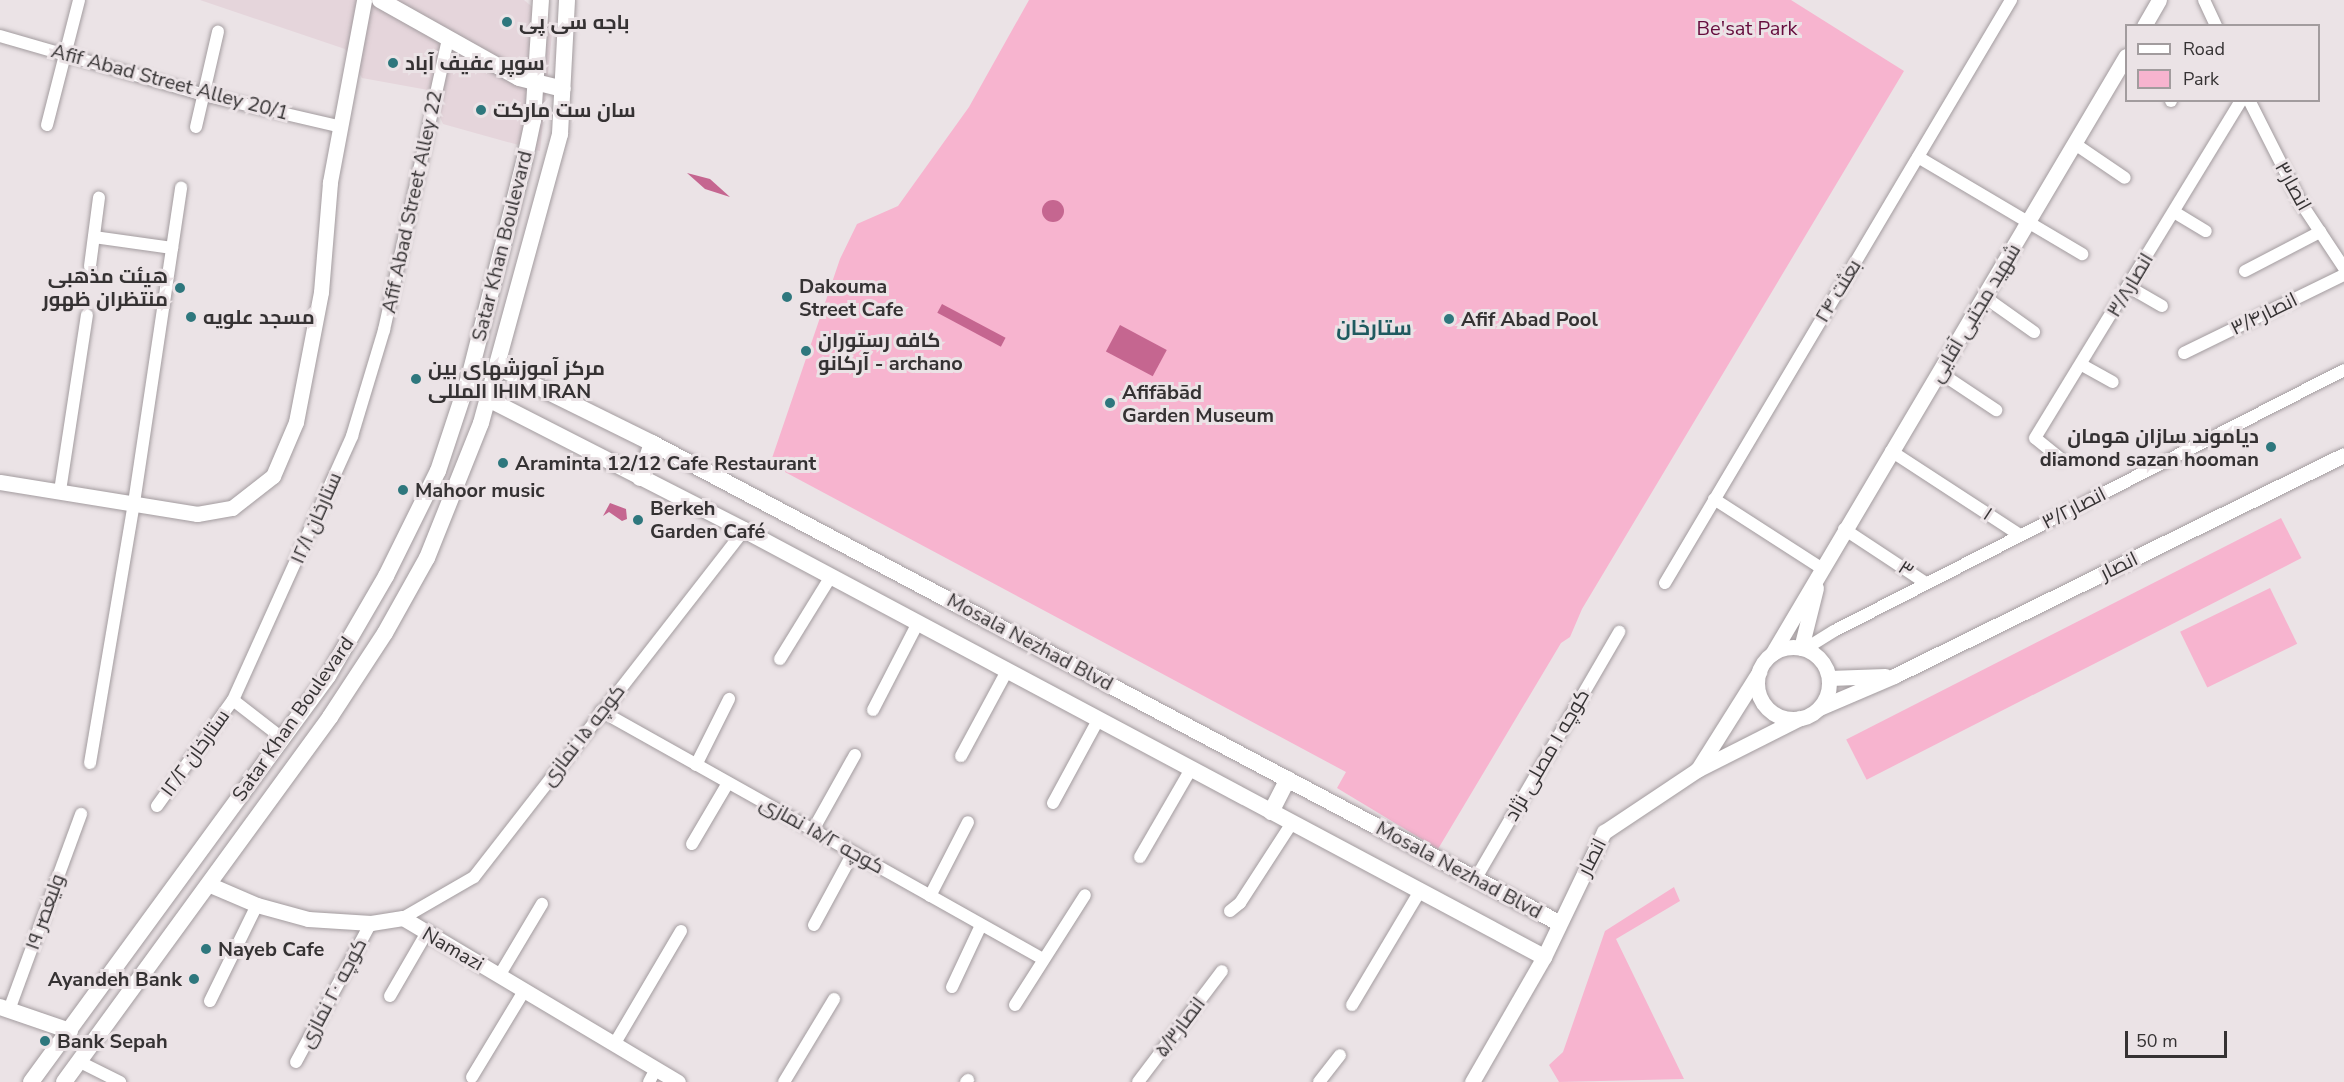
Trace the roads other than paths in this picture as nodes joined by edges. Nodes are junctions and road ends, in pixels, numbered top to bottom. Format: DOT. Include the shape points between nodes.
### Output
graph roads {
  1 [pos="79,0"];
  2 [pos="364,0"];
  3 [pos="380,0"];
  4 [pos="541,0"];
  5 [pos="567,0"];
  6 [pos="2010,0"];
  7 [pos="2159,0"];
  8 [pos="2204,0"];
  9 [pos="2145,24"];
  10 [pos="2215,24"];
  11 [pos="218,32"];
  12 [pos="0,36"];
  13 [pos="448,39"];
  14 [pos="64,53"];
  15 [pos="2124,66"];
  16 [pos="536,84"];
  17 [pos="563,88"];
  18 [pos="204,95"];
  19 [pos="2240,102"];
  20 [pos="2250,102"];
  21 [pos="47,125"];
  22 [pos="341,127"];
  23 [pos="196,128"];
  24 [pos="2075,144"];
  25 [pos="1918,157"];
  26 [pos="2125,178"];
  27 [pos="181,187"];
  28 [pos="99,198"];
  29 [pos="2174,212"];
  30 [pos="2030,222"];
  31 [pos="2206,231"];
  32 [pos="2320,232"];
  33 [pos="94,237"];
  34 [pos="172,248"];
  35 [pos="2082,254"];
  36 [pos="90,266"];
  37 [pos="2344,268"];
  38 [pos="2246,271"];
  39 [pos="2344,275"];
  40 [pos="2129,287"];
  41 [pos="1986,298"];
  42 [pos="2162,306"];
  43 [pos="87,315"];
  44 [pos="384,330"];
  45 [pos="2034,332"];
  46 [pos="2184,353"];
  47 [pos="2082,365"];
  48 [pos="498,367"];
  49 [pos="2344,370"];
  50 [pos="1940,372"];
  51 [pos="2113,382"];
  52 [pos="488,399"];
  53 [pos="1996,410"];
  54 [pos="652,443"];
  55 [pos="1891,451"];
  56 [pos="2344,455"];
  57 [pos="2061,459"];
  58 [pos="640,478"];
  59 [pos="0,482"];
  60 [pos="60,490"];
  61 [pos="1714,500"];
  62 [pos="134,503"];
  63 [pos="1844,529"];
  64 [pos="744,530"];
  65 [pos="2020,535"];
  66 [pos="1821,568"];
  67 [pos="831,576"];
  68 [pos="1665,583"];
  69 [pos="1926,583"];
  70 [pos="918,623"];
  71 [pos="1619,632"];
  72 [pos="1803,648"];
  73 [pos="1772,654"];
  74 [pos="780,659"];
  75 [pos="1007,671"];
  76 [pos="1759,672"];
  77 [pos="1894,676"];
  78 [pos="1828,678"];
  79 [pos="729,699"];
  80 [pos="233,700"];
  81 [pos="309,702"];
  82 [pos="1819,708"];
  83 [pos="873,710"];
  84 [pos="601,711"];
  85 [pos="330,717"];
  86 [pos="1800,718"];
  87 [pos="1098,720"];
  88 [pos="282,738"];
  89 [pos="855,755"];
  90 [pos="961,756"];
  91 [pos="90,763"];
  92 [pos="696,765"];
  93 [pos="1191,769"];
  94 [pos="1697,770"];
  95 [pos="1288,779"];
  96 [pos="728,783"];
  97 [pos="1053,803"];
  98 [pos="157,806"];
  99 [pos="1271,812"];
  100 [pos="81,814"];
  101 [pos="968,822"];
  102 [pos="1292,823"];
  103 [pos="813,830"];
  104 [pos="692,844"];
  105 [pos="853,853"];
  106 [pos="1140,857"];
  107 [pos="1476,878"];
  108 [pos="208,884"];
  109 [pos="1420,891"];
  110 [pos="1085,895"];
  111 [pos="930,896"];
  112 [pos="542,904"];
  113 [pos="257,905"];
  114 [pos="1230,910"];
  115 [pos="403,918"];
  116 [pos="371,923"];
  117 [pos="1559,923"];
  118 [pos="814,925"];
  119 [pos="981,925"];
  120 [pos="681,931"];
  121 [pos="426,934"];
  122 [pos="1544,957"];
  123 [pos="1043,960"];
  124 [pos="1222,971"];
  125 [pos="500,976"];
  126 [pos="952,987"];
  127 [pos="524,991"];
  128 [pos="390,996"];
  129 [pos="834,999"];
  130 [pos="210,1001"];
  131 [pos="1015,1005"];
  132 [pos="1352,1005"];
  133 [pos="4,1008"];
  134 [pos="70,1031"];
  135 [pos="615,1043"];
  136 [pos="1340,1054"];
  137 [pos="80,1062"];
  138 [pos="296,1062"];
  139 [pos="652,1076"];
  140 [pos="472,1077"];
  141 [pos="31,1082"];
  142 [pos="64,1082"];
  143 [pos="120,1082"];
  144 [pos="678,1082"];
  145 [pos="784,1082"];
  146 [pos="1138,1082"];
  147 [pos="1319,1082"];
  148 [pos="1472,1082"];
  1 -- 14 [label="street"];
  2 -- 22 [label="street"];
  3 -- 13 [label="main road"];
  4 -- 16 [label="main road, Satar Khan Boulevard"];
  5 -- 17 [label="main road, Satar Khan Boulevard"];
  6 -- 25 [label="street, بعثت ۲۴"];
  7 -- 9 [label="street"];
  8 -- 10 [label="street"];
  11 -- 18 [label="street"];
  12 -- 14 [label="street, Afif Abad Street Alley 20/1"];
  13 -- 16 [label="main road"];
  13 -- 44 [label="street, Afif Abad Street Alley 22"];
  14 -- 18 [label="street, Afif Abad Street Alley 20/1"];
  14 -- 21 [label="street"];
  15 -- 24 [label="street, شهید مجتبی آقایی"];
  16 -- 17 [label="main road"];
  16 -- 81 [label="main road, Satar Khan Boulevard" via="525,158 470,374 438,471 386,576"];
  17 -- 48 [label="main road, Satar Khan Boulevard" via="560,134"];
  18 -- 22 [label="street, Afif Abad Street Alley 20/1"];
  18 -- 23 [label="street"];
  19 -- 29 [label="street, انصار۳/۸"];
  20 -- 32 [label="street, انصار۳"];
  22 -- 62 [label="street" via="330,182 321,292 296,422 284,459 273,476 232,508 197,514"];
  24 -- 26 [label="street"];
  24 -- 30 [label="street, شهید مجتبی آقایی"];
  25 -- 30 [label="street"];
  25 -- 61 [label="street, بعثت ۲۴"];
  27 -- 34 [label="street"];
  28 -- 33 [label="street"];
  29 -- 31 [label="street"];
  29 -- 40 [label="street, انصار۳/۸"];
  30 -- 35 [label="street"];
  30 -- 41 [label="street, شهید مجتبی آقایی"];
  32 -- 37 [label="street, انصار۳"];
  32 -- 38 [label="street"];
  33 -- 34 [label="street"];
  33 -- 36 [label="street"];
  34 -- 62 [label="street"];
  39 -- 46 [label="street, انصار۳/۴"];
  40 -- 42 [label="street"];
  40 -- 47 [label="street, انصار۳/۸"];
  41 -- 45 [label="street"];
  41 -- 50 [label="street, شهید مجتبی آقایی"];
  43 -- 60 [label="street"];
  44 -- 80 [label="street, ۱۲/۱ ستارخان" via="352,436"];
  47 -- 51 [label="street"];
  47 -- 57 [label="street, انصار۳/۸" via="2035,438"];
  48 -- 52 [label="main road, Satar Khan Boulevard"];
  48 -- 54 [label="main road, Mosala Nezhad Blvd"];
  49 -- 65 [label="street, انصار۳/۲"];
  50 -- 53 [label="street"];
  50 -- 55 [label="street, شهید مجتبی آقایی"];
  52 -- 58 [label="main road, Mosala Nezhad Blvd"];
  52 -- 85 [label="main road, Satar Khan Boulevard" via="471,453 427,558 385,633"];
  54 -- 58 [label="main road"];
  54 -- 95 [label="main road, Mosala Nezhad Blvd"];
  55 -- 63 [label="street, شهید مجتبی آقایی"];
  55 -- 65 [label="street, ۱"];
  56 -- 77 [label="street, انصار"];
  58 -- 64 [label="main road, Mosala Nezhad Blvd"];
  59 -- 60 [label="street"];
  60 -- 62 [label="street"];
  61 -- 66 [label="street"];
  61 -- 68 [label="street, بعثت ۲۴"];
  62 -- 91 [label="street"];
  63 -- 66 [label="street, شهید مجتبی آقایی"];
  63 -- 69 [label="street, ۳"];
  64 -- 67 [label="main road, Mosala Nezhad Blvd"];
  64 -- 84 [label="street, کوچه ۱۵ نمازی"];
  65 -- 69 [label="street, انصار۳/۲"];
  66 -- 72 [label="street, شهید مجتبی آقایی"];
  66 -- 73 [label="street, شهید مجتبی آقایی"];
  67 -- 70 [label="main road, Mosala Nezhad Blvd"];
  67 -- 74 [label="street"];
  69 -- 72 [label="street, انصار۳/۲"];
  70 -- 75 [label="main road, Mosala Nezhad Blvd"];
  70 -- 83 [label="street"];
  71 -- 107 [label="street, کوچه ۱ مصلی نژاد"];
  72 -- 73 [label="street"];
  72 -- 78 [label="street" via="1823,663"];
  73 -- 76 [label="street"];
  75 -- 87 [label="main road, Mosala Nezhad Blvd"];
  75 -- 90 [label="street"];
  76 -- 86 [label="street" via="1757,684 1766,707 1788,718"];
  76 -- 94 [label="street"];
  77 -- 78 [label="street, انصار"];
  77 -- 82 [label="street, انصار"];
  78 -- 82 [label="street"];
  79 -- 92 [label="street"];
  80 -- 88 [label="street"];
  80 -- 98 [label="street, ۱۲/۲ ستارخان"];
  81 -- 85 [label="main road"];
  81 -- 88 [label="main road, Satar Khan Boulevard"];
  82 -- 86 [label="street"];
  84 -- 92 [label="street, کوچه ۱۵/۲ نمازی"];
  84 -- 115 [label="street, کوچه ۱۵ نمازی" via="474,877"];
  85 -- 108 [label="main road, Satar Khan Boulevard"];
  86 -- 94 [label="street, انصار"];
  87 -- 93 [label="main road, Mosala Nezhad Blvd"];
  87 -- 97 [label="street"];
  88 -- 134 [label="main road, Satar Khan Boulevard"];
  89 -- 103 [label="street"];
  92 -- 96 [label="street, کوچه ۱۵/۲ نمازی"];
  93 -- 99 [label="main road, Mosala Nezhad Blvd"];
  93 -- 106 [label="street"];
  94 -- 117 [label="street, انصار" via="1604,832"];
  95 -- 99 [label="main road"];
  95 -- 107 [label="main road, Mosala Nezhad Blvd"];
  96 -- 103 [label="street, کوچه ۱۵/۲ نمازی"];
  96 -- 104 [label="street"];
  99 -- 102 [label="main road, Mosala Nezhad Blvd"];
  100 -- 133 [label="street, ۱۹ ولیعصر"];
  101 -- 111 [label="street"];
  102 -- 109 [label="main road, Mosala Nezhad Blvd"];
  102 -- 114 [label="street" via="1240,903"];
  103 -- 105 [label="street, کوچه ۱۵/۲ نمازی"];
  105 -- 111 [label="street, کوچه ۱۵/۲ نمازی"];
  105 -- 118 [label="street"];
  107 -- 117 [label="main road, Mosala Nezhad Blvd"];
  108 -- 113 [label="street, Namazi"];
  108 -- 137 [label="main road, Satar Khan Boulevard"];
  109 -- 122 [label="main road, Mosala Nezhad Blvd"];
  109 -- 132 [label="street"];
  110 -- 123 [label="street"];
  111 -- 119 [label="street, کوچه ۱۵/۲ نمازی"];
  112 -- 125 [label="street"];
  113 -- 116 [label="street, Namazi" via="308,919"];
  113 -- 130 [label="street"];
  115 -- 116 [label="street, Namazi"];
  115 -- 121 [label="street, Namazi"];
  116 -- 138 [label="street, کوچه ۲۰ نمازی"];
  117 -- 122 [label="street, انصار"];
  119 -- 123 [label="street, کوچه ۱۵/۲ نمازی"];
  119 -- 126 [label="street"];
  120 -- 135 [label="street"];
  121 -- 125 [label="street, Namazi"];
  121 -- 128 [label="street"];
  122 -- 148 [label="street, انصار"];
  123 -- 131 [label="street"];
  124 -- 146 [label="street, انصار۵/۳"];
  125 -- 127 [label="street, Namazi"];
  127 -- 135 [label="street, Namazi"];
  127 -- 140 [label="street"];
  129 -- 145 [label="street"];
  133 -- 134 [label="main road"];
  134 -- 141 [label="main road, Satar Khan Boulevard"];
  135 -- 139 [label="street, Namazi"];
  136 -- 147 [label="street"];
  137 -- 142 [label="main road, Satar Khan Boulevard"];
  137 -- 143 [label="street"];
  139 -- 144 [label="street, Namazi"];
}
